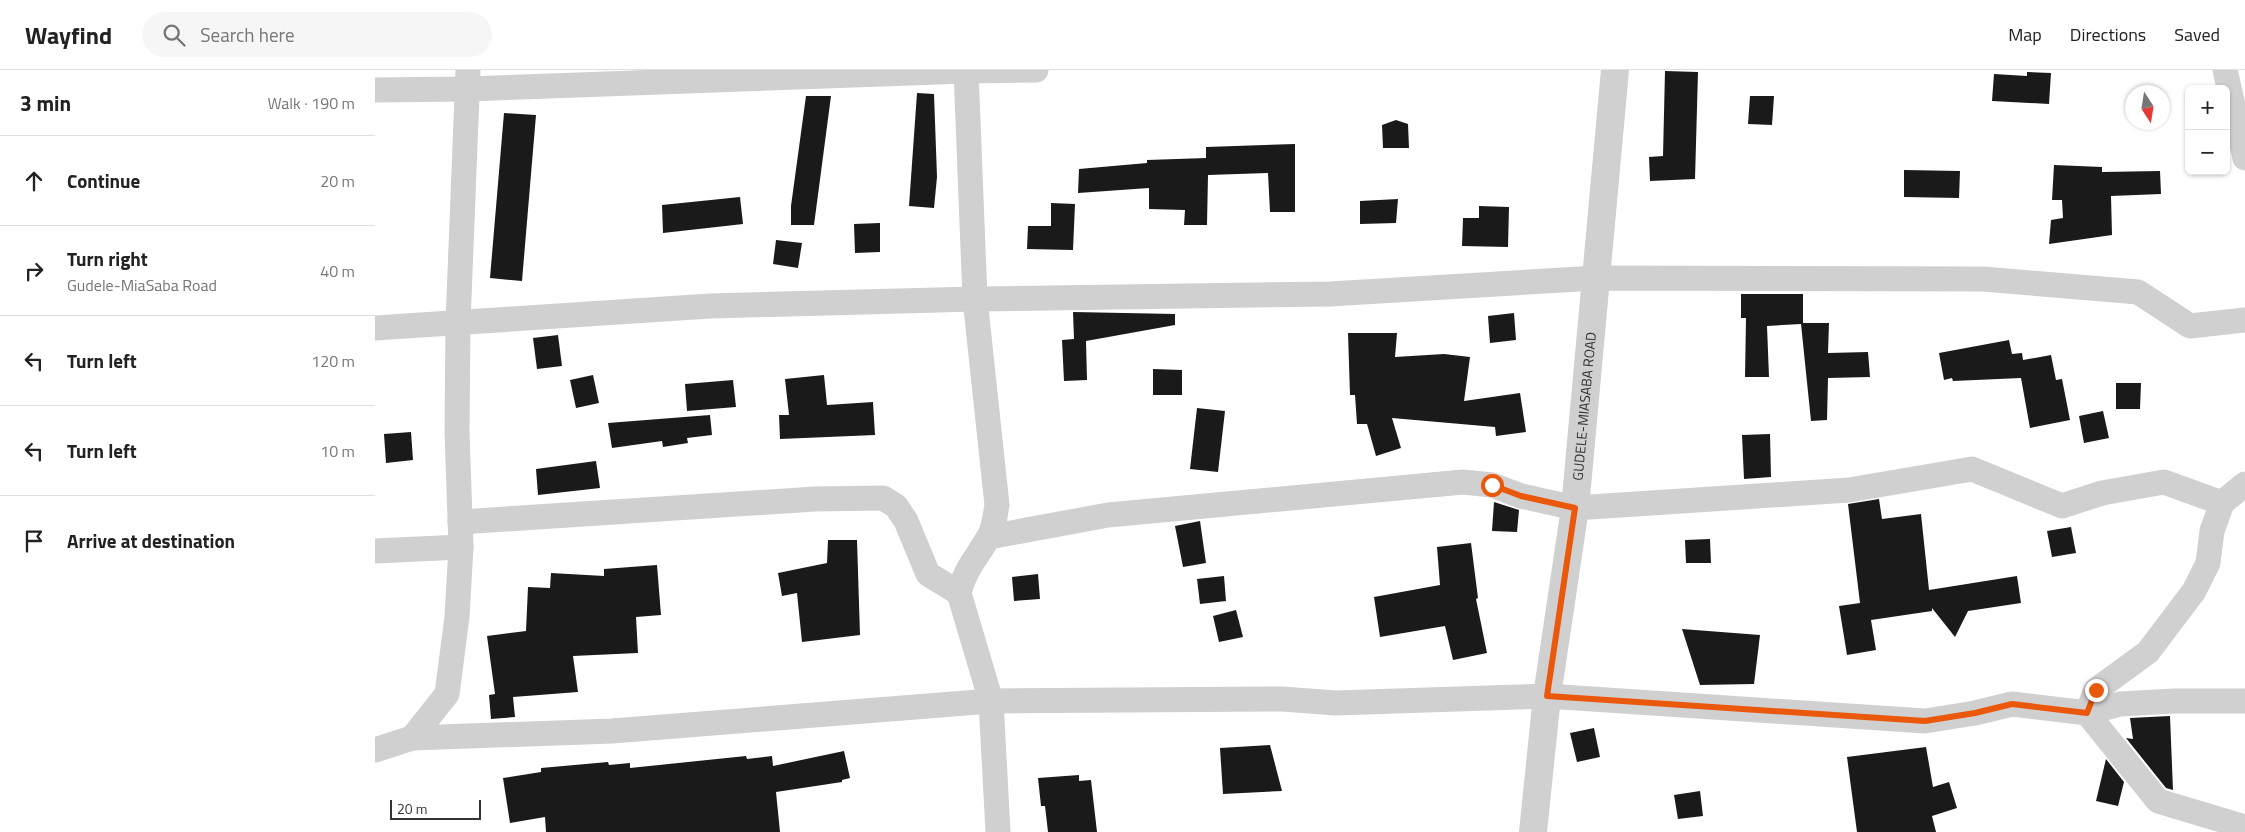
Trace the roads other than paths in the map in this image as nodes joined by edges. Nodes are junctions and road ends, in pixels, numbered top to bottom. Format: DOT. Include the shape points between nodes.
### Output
graph roads {
  1 [pos="966,70"];
  2 [pos="1036,70"];
  3 [pos="1615,70"];
  4 [pos="2225,70"];
  5 [pos="467,79"];
  6 [pos="375,90"];
  7 [pos="2245,158"];
  8 [pos="1596,278"];
  9 [pos="975,299"];
  10 [pos="2245,320"];
  11 [pos="459,323"];
  12 [pos="375,328"];
  13 [pos="2245,484"];
  14 [pos="2222,503"];
  15 [pos="1575,508"];
  16 [pos="460,522"];
  17 [pos="989,537"];
  18 [pos="461,547"];
  19 [pos="375,551"];
  20 [pos="959,593"];
  21 [pos="1547,696"];
  22 [pos="991,701"];
  23 [pos="2245,701"];
  24 [pos="2087,713"];
  25 [pos="412,738"];
  26 [pos="375,750"];
  27 [pos="2245,827"];
  28 [pos="998,832"];
  29 [pos="1533,832"];
  1 -- 2 [label="street"];
  1 -- 5 [label="street"];
  1 -- 9 [label="street"];
  3 -- 8 [label="street, GUDELE-MIASABA ROAD"];
  4 -- 7 [label="street"];
  5 -- 6 [label="street"];
  5 -- 11 [label="street"];
  8 -- 9 [label="street" via="1330,294"];
  8 -- 10 [label="street" via="1983,279 2138,292 2190,326"];
  8 -- 15 [label="street, GUDELE-MIASABA ROAD"];
  9 -- 11 [label="street" via="710,306"];
  9 -- 17 [label="street" via="997,505"];
  11 -- 12 [label="street"];
  11 -- 16 [label="street" via="457,432"];
  13 -- 14 [label="street"];
  14 -- 15 [label="street" via="2164,482 2101,493 2062,506 1972,469 1849,490"];
  14 -- 24 [label="street" via="2212,531 2208,563 2194,591 2148,652 2096,690"];
  15 -- 17 [label="street" via="1521,496 1492,485 1463,482 1108,515"];
  15 -- 21 [label="street, GUDELE-MIASABA ROAD"];
  16 -- 18 [label="street"];
  16 -- 20 [label="street" via="815,499 883,498 896,506 907,521 928,574"];
  17 -- 20 [label="street" via="967,568"];
  18 -- 19 [label="street"];
  18 -- 25 [label="street" via="457,617 447,694"];
  20 -- 22 [label="street"];
  21 -- 22 [label="street" via="1336,703 1282,700"];
  21 -- 24 [label="street" via="1925,721 2012,704"];
  21 -- 29 [label="street, GUDELE-MIASABA ROAD"];
  22 -- 25 [label="street" via="612,731"];
  22 -- 28 [label="street"];
  23 -- 24 [label="street" via="2120,704"];
  24 -- 27 [label="street" via="2158,802"];
  25 -- 26 [label="street"];
}
